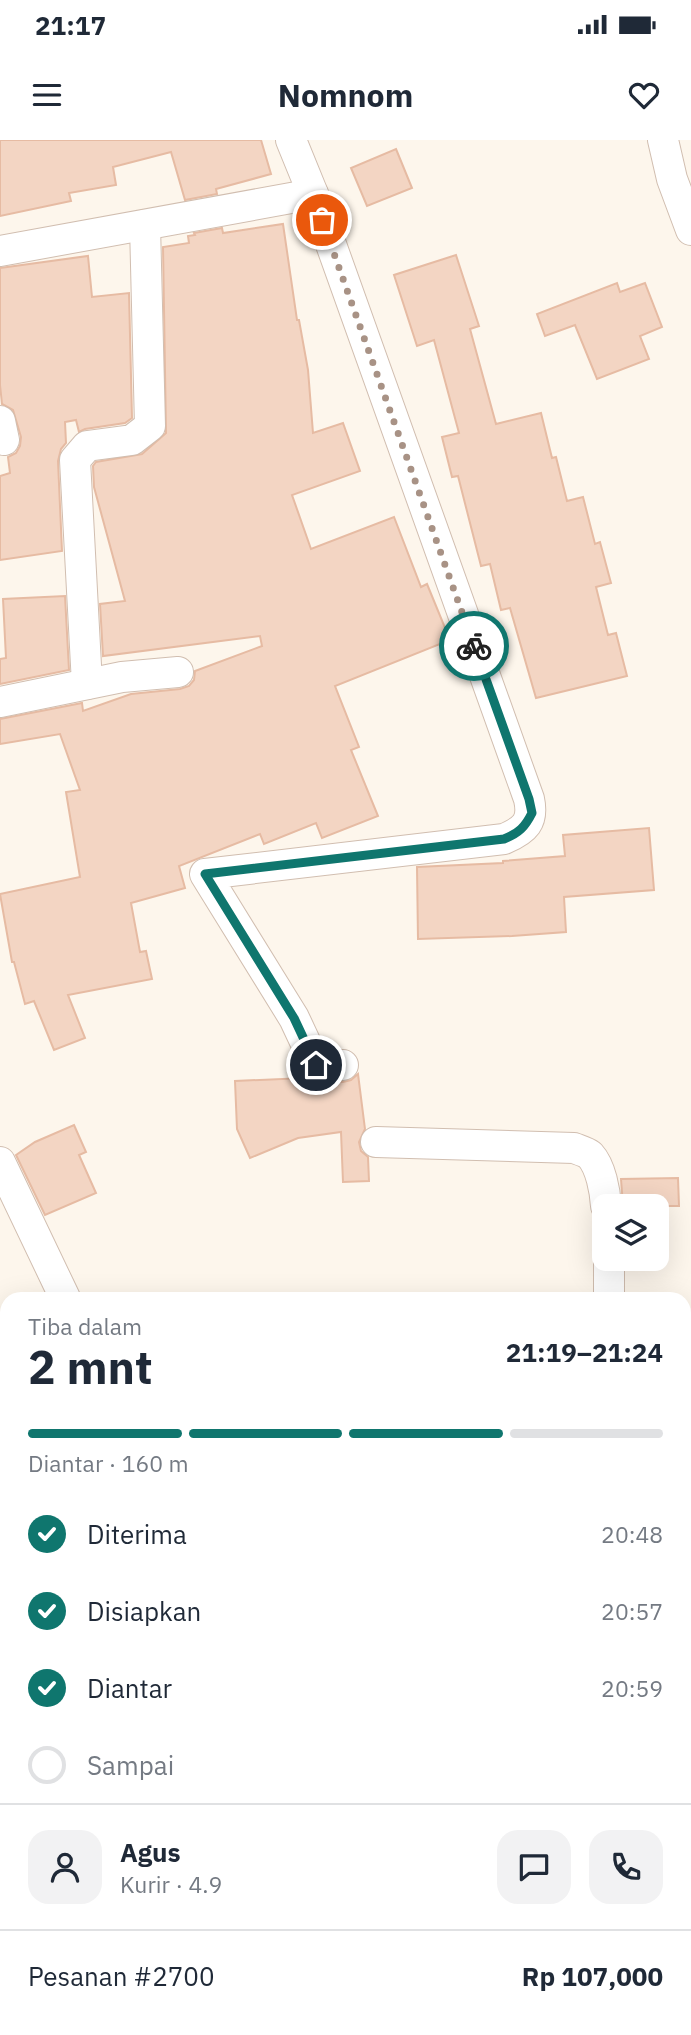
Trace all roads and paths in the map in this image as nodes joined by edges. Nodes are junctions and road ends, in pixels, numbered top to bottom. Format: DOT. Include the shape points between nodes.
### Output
graph roads {
  1 [pos="291,140"];
  2 [pos="663,140"];
  3 [pos="313,194"];
  4 [pos="145,225"];
  5 [pos="691,230"];
  6 [pos="0,251"];
  7 [pos="178,672"];
  8 [pos="87,684"];
  9 [pos="0,702"];
  10 [pos="343,1065"];
  11 [pos="376,1142"];
  12 [pos="2,1171"];
  13 [pos="606,1194"];
  14 [pos="609,1271"];
  15 [pos="62,1292"];
  16 [pos="609,1292"];
  1 -- 3 [label="street"];
  2 -- 5 [label="street"];
  3 -- 4 [label="street"];
  3 -- 10 [label="street" via="532,813 518,833 504,839 205,874 294,1018 316,1065"];
  4 -- 6 [label="street"];
  4 -- 8 [label="street" via="150,426 132,440 87,446 75,460"];
  7 -- 8 [label="street"];
  8 -- 9 [label="street"];
  11 -- 13 [label="street" via="574,1148 589,1154"];
  12 -- 15 [label="street"];
  14 -- 16 [label="street"];
}
